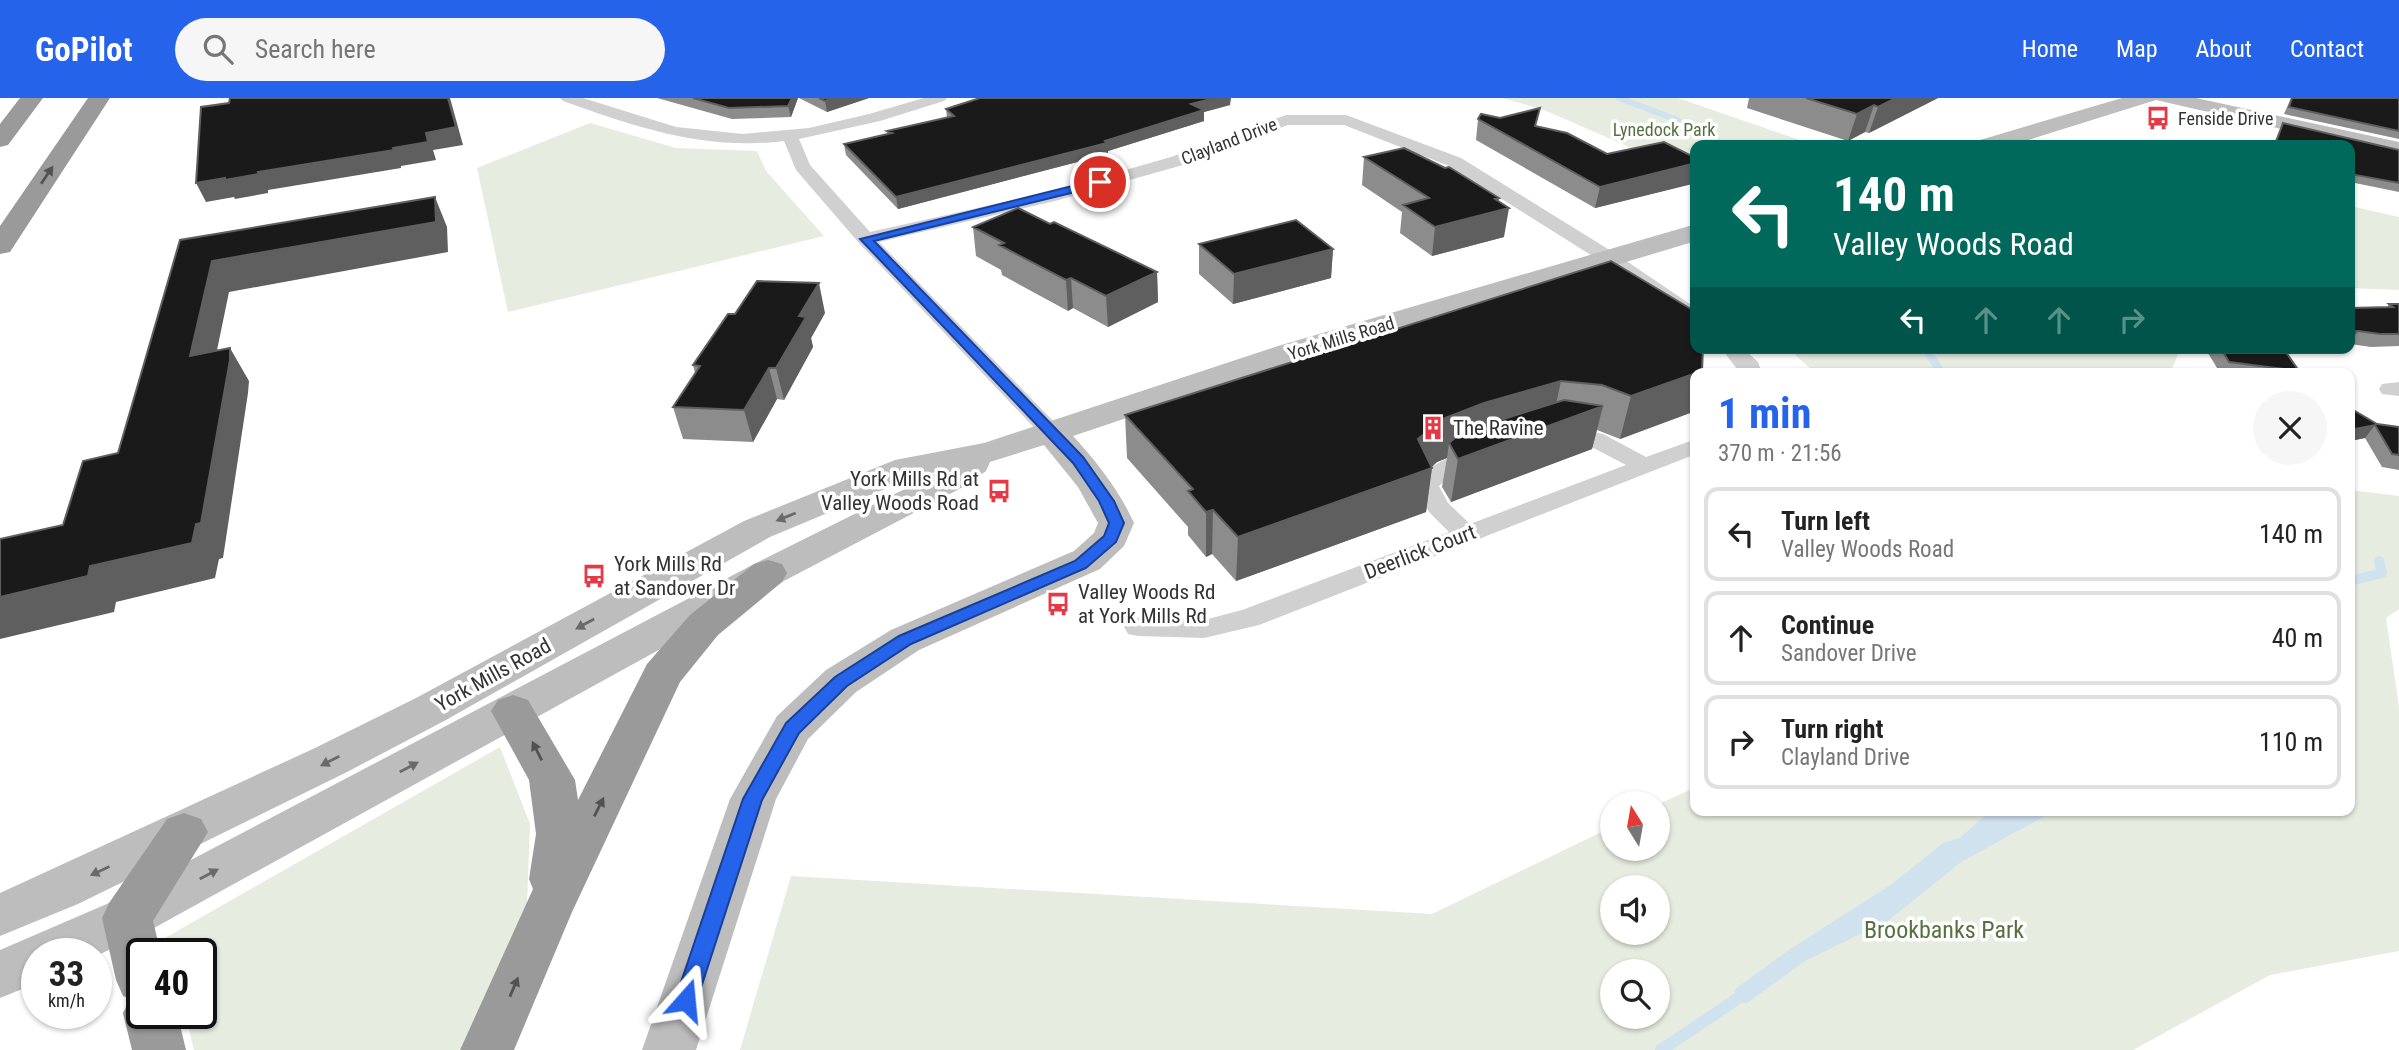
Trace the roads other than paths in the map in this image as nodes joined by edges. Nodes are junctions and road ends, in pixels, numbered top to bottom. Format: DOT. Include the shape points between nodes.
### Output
graph roads {
  1 [pos="32,98"];
  2 [pos="99,98"];
  3 [pos="568,98"];
  4 [pos="939,98"];
  5 [pos="2146,98"];
  6 [pos="2165,98"];
  7 [pos="790,136"];
  8 [pos="0,140"];
  9 [pos="2006,140"];
  10 [pos="2399,149"];
  11 [pos="1690,234"];
  12 [pos="866,239"];
  13 [pos="0,246"];
  14 [pos="1609,258"];
  15 [pos="1690,313"];
  16 [pos="1737,354"];
  17 [pos="1749,368"];
  18 [pos="1051,432"];
  19 [pos="1539,437"];
  20 [pos="1690,448"];
  21 [pos="1499,450"];
  22 [pos="990,452"];
  23 [pos="1644,466"];
  24 [pos="1466,535"];
  25 [pos="768,573"];
  26 [pos="1138,627"];
  27 [pos="455,695"];
  28 [pos="513,711"];
  29 [pos="184,832"];
  30 [pos="547,912"];
  31 [pos="0,915"];
  32 [pos="127,918"];
  33 [pos="83,938"];
  34 [pos="132,938"];
  35 [pos="21,965"];
  36 [pos="0,975"];
  37 [pos="154,1029"];
  38 [pos="159,1050"];
  39 [pos="487,1050"];
  40 [pos="670,1050"];
  1 -- 8 [label="highway"];
  13 -- 2 [label="highway, one-way"];
  3 -- 7 [label="street" via="675,131 729,137"];
  4 -- 7 [label="street" via="861,123"];
  5 -- 9 [label="main road"];
  6 -- 10 [label="main road"];
  7 -- 12 [label="street" via="802,166"];
  11 -- 14 [label="main road, York Mills Road"];
  12 -- 14 [label="street, Clayland Drive" via="1049,197 1177,161 1286,120 1311,118 1346,120 1455,162"];
  12 -- 18 [label="street"];
  14 -- 15 [label="street"];
  14 -- 18 [label="main road, York Mills Road" via="1289,353"];
  16 -- 17 [label="street"];
  18 -- 22 [label="main road, York Mills Road"];
  18 -- 40 [label="main road" via="1078,460 1106,501 1116,523 1111,538 1080,564 905,640 841,681 792,728 753,799"];
  19 -- 23 [label="street" via="1579,433 1609,443"];
  20 -- 23 [label="street, Deerlick Court"];
  21 -- 24 [label="street" via="1446,468 1426,484 1438,507"];
  22 -- 25 [label="main road, York Mills Road" via="953,479"];
  22 -- 27 [label="main road, York Mills Road, one-way" via="907,467 757,529"];
  23 -- 24 [label="street, Deerlick Court"];
  24 -- 26 [label="street, Deerlick Court" via="1249,618 1204,629"];
  25 -- 28 [label="main road, York Mills Road"];
  30 -- 25 [label="highway, one-way" via="662,675 704,625"];
  27 -- 28 [label="main road"];
  27 -- 29 [label="main road, York Mills Road, one-way"];
  30 -- 28 [label="highway, one-way" via="561,834 552,780"];
  32 -- 28 [label="main road, York Mills Road, one-way"];
  29 -- 31 [label="main road, York Mills Road, one-way"];
  29 -- 32 [label="highway"];
  39 -- 30 [label="highway, one-way"];
  32 -- 33 [label="main road, York Mills Road"];
  32 -- 34 [label="highway"];
  35 -- 36 [label="main road"];
  37 -- 38 [label="highway"];
}
